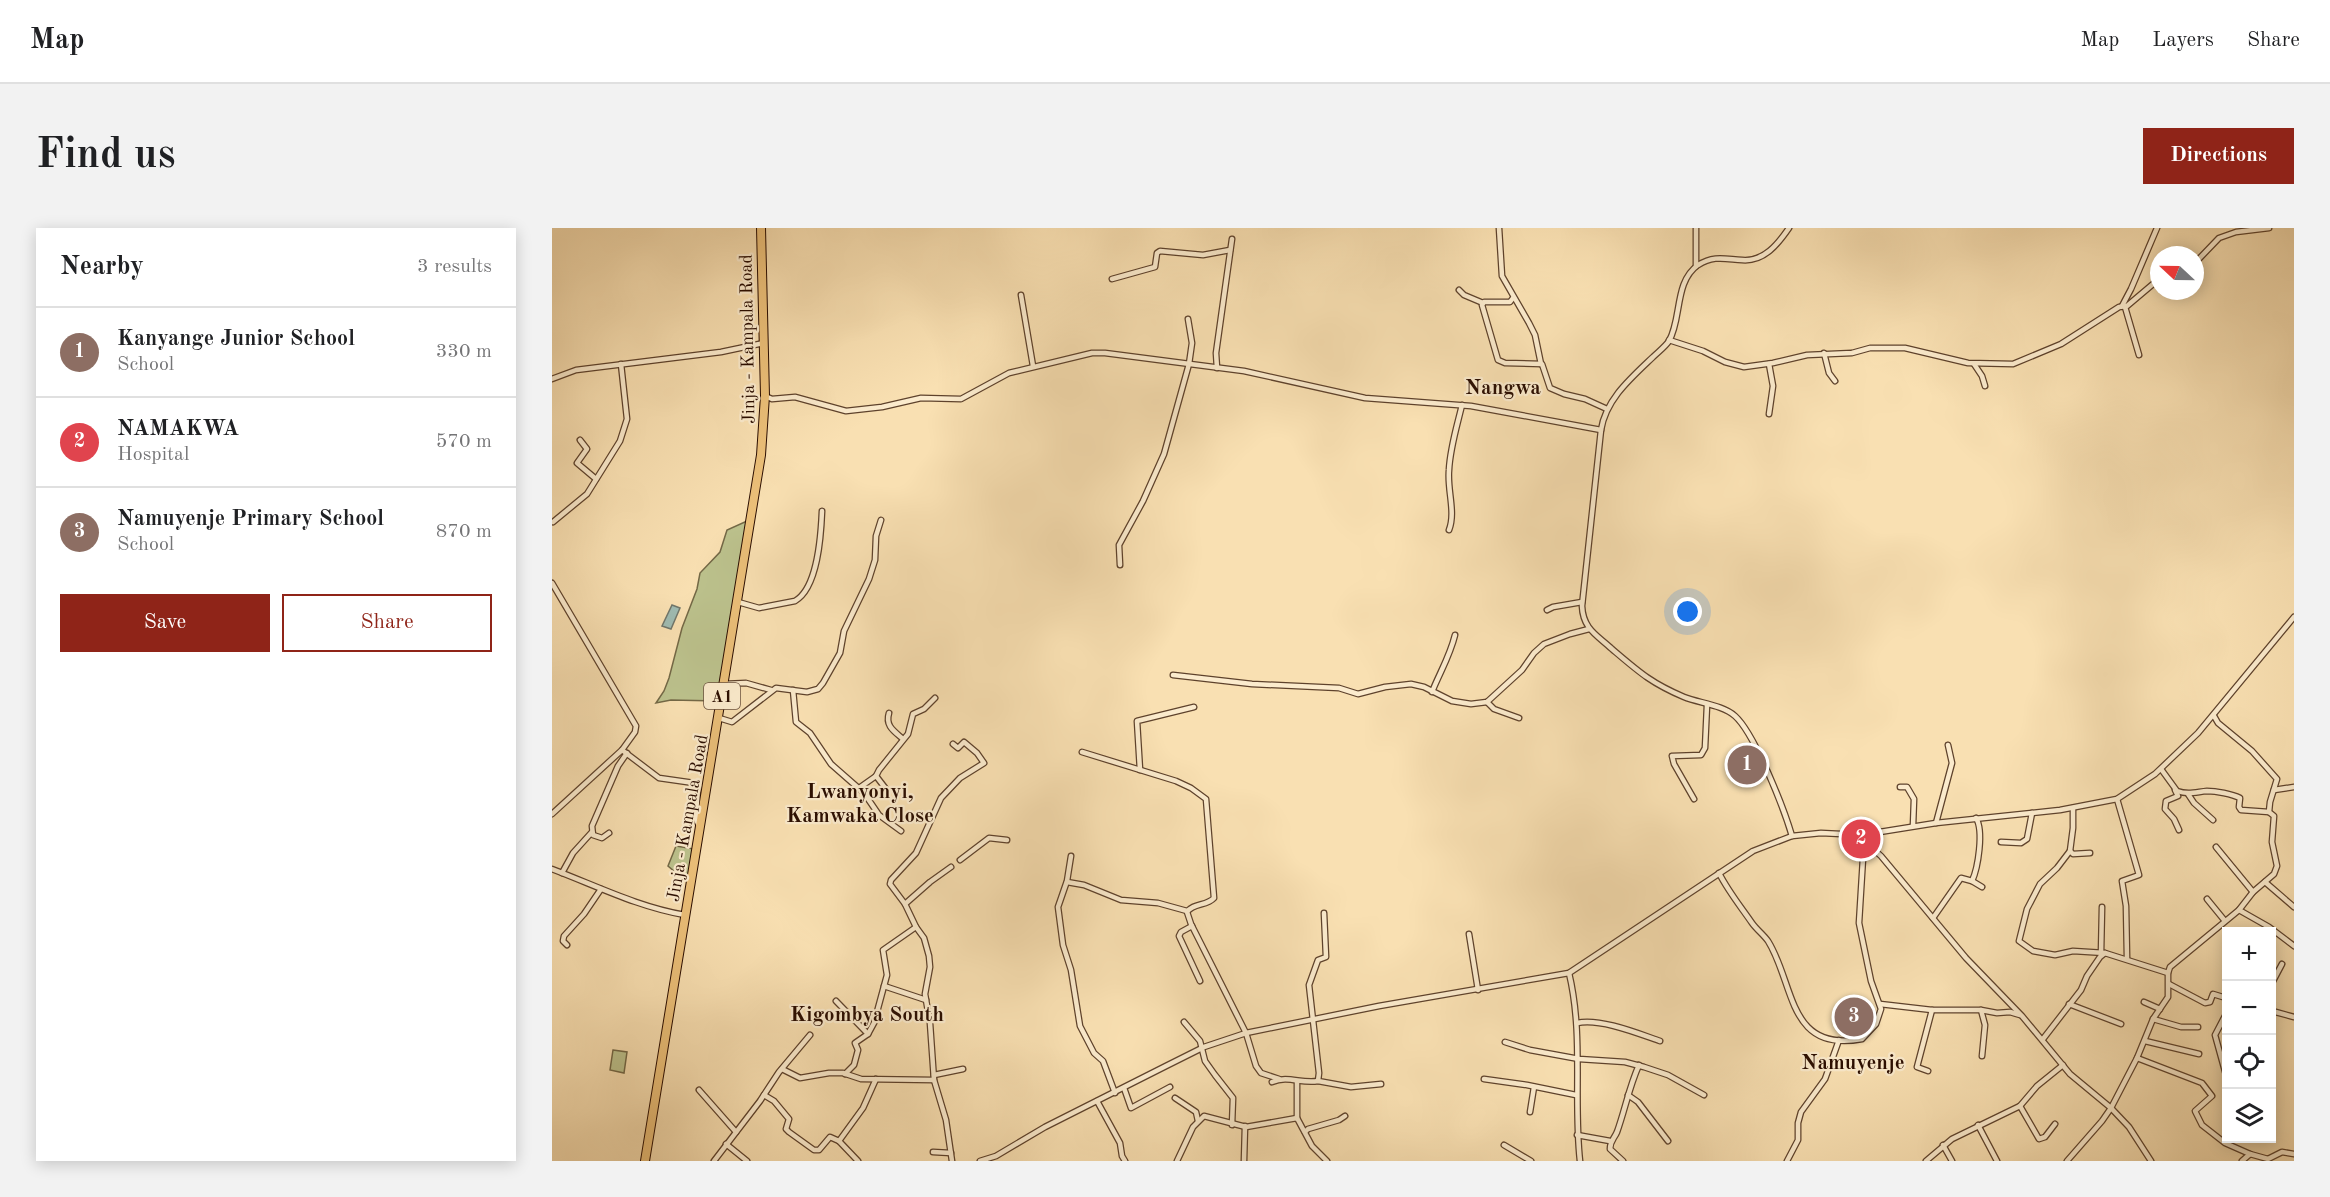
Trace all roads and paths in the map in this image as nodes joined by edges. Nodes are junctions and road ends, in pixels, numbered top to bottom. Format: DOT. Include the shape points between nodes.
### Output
graph roads {
  1 [pos="761,228"];
  2 [pos="1499,228"];
  3 [pos="1696,228"];
  4 [pos="1789,228"];
  5 [pos="2157,228"];
  6 [pos="2268,228"];
  7 [pos="2234,230"];
  8 [pos="1232,238"];
  9 [pos="1230,250"];
  10 [pos="2204,252"];
  11 [pos="1696,266"];
  12 [pos="1112,279"];
  13 [pos="2150,288"];
  14 [pos="1459,290"];
  15 [pos="1021,295"];
  16 [pos="1513,298"];
  17 [pos="1483,303"];
  18 [pos="2123,307"];
  19 [pos="1188,320"];
  20 [pos="1669,340"];
  21 [pos="764,343"];
  22 [pos="1824,353"];
  23 [pos="2139,355"];
  24 [pos="621,364"];
  25 [pos="1189,364"];
  26 [pos="1541,364"];
  27 [pos="1769,364"];
  28 [pos="1974,364"];
  29 [pos="1033,366"];
  30 [pos="1217,368"];
  31 [pos="552,379"];
  32 [pos="1835,381"];
  33 [pos="1985,386"];
  34 [pos="765,396"];
  35 [pos="1462,405"];
  36 [pos="1607,409"];
  37 [pos="1769,414"];
  38 [pos="1600,430"];
  39 [pos="580,440"];
  40 [pos="596,479"];
  41 [pos="822,511"];
  42 [pos="881,520"];
  43 [pos="552,522"];
  44 [pos="1449,530"];
  45 [pos="1120,565"];
  46 [pos="552,583"];
  47 [pos="738,602"];
  48 [pos="1582,602"];
  49 [pos="1547,610"];
  50 [pos="2294,617"];
  51 [pos="1589,630"];
  52 [pos="1455,635"];
  53 [pos="1173,675"];
  54 [pos="724,684"];
  55 [pos="771,690"];
  56 [pos="793,690"];
  57 [pos="1432,692"];
  58 [pos="935,698"];
  59 [pos="1487,702"];
  60 [pos="1707,705"];
  61 [pos="1194,707"];
  62 [pos="889,713"];
  63 [pos="2214,716"];
  64 [pos="1519,717"];
  65 [pos="719,718"];
  66 [pos="903,739"];
  67 [pos="954,744"];
  68 [pos="1948,745"];
  69 [pos="625,751"];
  70 [pos="1082,752"];
  71 [pos="2161,769"];
  72 [pos="1140,770"];
  73 [pos="876,776"];
  74 [pos="1900,787"];
  75 [pos="2294,787"];
  76 [pos="860,788"];
  77 [pos="886,789"];
  78 [pos="2175,790"];
  79 [pos="2274,790"];
  80 [pos="2188,794"];
  81 [pos="2117,799"];
  82 [pos="1694,800"];
  83 [pos="2073,808"];
  84 [pos="2269,812"];
  85 [pos="552,813"];
  86 [pos="2032,813"];
  87 [pos="1977,818"];
  88 [pos="2213,820"];
  89 [pos="1936,823"];
  90 [pos="1913,826"];
  91 [pos="700,827"];
  92 [pos="2179,830"];
  93 [pos="901,831"];
  94 [pos="592,832"];
  95 [pos="609,833"];
  96 [pos="1861,835"];
  97 [pos="1792,836"];
  98 [pos="1007,840"];
  99 [pos="1864,842"];
  100 [pos="2001,842"];
  101 [pos="2216,847"];
  102 [pos="2070,851"];
  103 [pos="2090,853"];
  104 [pos="1071,856"];
  105 [pos="960,860"];
  106 [pos="951,867"];
  107 [pos="552,869"];
  108 [pos="562,873"];
  109 [pos="1719,873"];
  110 [pos="1972,881"];
  111 [pos="1067,882"];
  112 [pos="2265,882"];
  113 [pos="1982,887"];
  114 [pos="601,889"];
  115 [pos="2253,892"];
  116 [pos="2206,899"];
  117 [pos="905,904"];
  118 [pos="2102,907"];
  119 [pos="2294,907"];
  120 [pos="2239,910"];
  121 [pos="1187,911"];
  122 [pos="1324,913"];
  123 [pos="685,915"];
  124 [pos="1933,918"];
  125 [pos="2225,921"];
  126 [pos="1192,926"];
  127 [pos="916,927"];
  128 [pos="2265,927"];
  129 [pos="1469,934"];
  130 [pos="2276,934"];
  131 [pos="567,945"];
  132 [pos="2294,946"];
  133 [pos="2103,953"];
  134 [pos="2127,958"];
  135 [pos="2282,964"];
  136 [pos="1569,973"];
  137 [pos="2168,973"];
  138 [pos="1200,981"];
  139 [pos="2272,981"];
  140 [pos="2169,984"];
  141 [pos="884,986"];
  142 [pos="1478,990"];
  143 [pos="2222,997"];
  144 [pos="926,1000"];
  145 [pos="836,1001"];
  146 [pos="2144,1002"];
  147 [pos="1880,1004"];
  148 [pos="2068,1004"];
  149 [pos="2160,1009"];
  150 [pos="1932,1010"];
  151 [pos="1982,1010"];
  152 [pos="2276,1012"];
  153 [pos="2022,1016"];
  154 [pos="2294,1017"];
  155 [pos="2153,1019"];
  156 [pos="1311,1020"];
  157 [pos="1184,1022"];
  158 [pos="2222,1022"];
  159 [pos="1576,1023"];
  160 [pos="2121,1024"];
  161 [pos="2198,1027"];
  162 [pos="1246,1033"];
  163 [pos="868,1034"];
  164 [pos="810,1035"];
  165 [pos="2043,1039"];
  166 [pos="1839,1040"];
  167 [pos="1659,1041"];
  168 [pos="2145,1041"];
  169 [pos="1505,1042"];
  170 [pos="1201,1049"];
  171 [pos="2199,1054"];
  172 [pos="1982,1056"];
  173 [pos="2137,1058"];
  174 [pos="1579,1059"];
  175 [pos="2222,1061"];
  176 [pos="1639,1065"];
  177 [pos="2062,1065"];
  178 [pos="782,1069"];
  179 [pos="963,1069"];
  180 [pos="1928,1071"];
  181 [pos="845,1074"];
  182 [pos="934,1077"];
  183 [pos="876,1079"];
  184 [pos="1280,1079"];
  185 [pos="1484,1079"];
  186 [pos="1297,1081"];
  187 [pos="1318,1081"];
  188 [pos="1272,1082"];
  189 [pos="1381,1084"];
  190 [pos="1170,1087"];
  191 [pos="1534,1087"];
  192 [pos="1124,1088"];
  193 [pos="699,1090"];
  194 [pos="1115,1093"];
  195 [pos="764,1095"];
  196 [pos="1576,1095"];
  197 [pos="1628,1095"];
  198 [pos="1704,1095"];
  199 [pos="1175,1098"];
  200 [pos="1097,1101"];
  201 [pos="2020,1106"];
  202 [pos="2111,1108"];
  203 [pos="1530,1112"];
  204 [pos="1345,1116"];
  205 [pos="1297,1119"];
  206 [pos="1198,1121"];
  207 [pos="2055,1124"];
  208 [pos="1232,1125"];
  209 [pos="1978,1125"];
  210 [pos="1245,1126"];
  211 [pos="1305,1131"];
  212 [pos="736,1132"];
  213 [pos="1577,1135"];
  214 [pos="839,1141"];
  215 [pos="1610,1141"];
  216 [pos="1668,1141"];
  217 [pos="726,1144"];
  218 [pos="1504,1145"];
  219 [pos="1942,1145"];
  220 [pos="933,1152"];
  221 [pos="951,1153"];
  222 [pos="2250,1154"];
  223 [pos="2294,1154"];
  224 [pos="645,1161"];
  225 [pos="714,1161"];
  226 [pos="747,1161"];
  227 [pos="858,1161"];
  228 [pos="952,1161"];
  229 [pos="980,1161"];
  230 [pos="1125,1161"];
  231 [pos="1177,1161"];
  232 [pos="1244,1161"];
  233 [pos="1327,1161"];
  234 [pos="1531,1161"];
  235 [pos="1580,1161"];
  236 [pos="1623,1161"];
  237 [pos="1787,1161"];
  238 [pos="1926,1161"];
  239 [pos="1952,1161"];
  240 [pos="1997,1161"];
  241 [pos="2067,1161"];
  242 [pos="2151,1161"];
  243 [pos="2242,1161"];
  1 -- 21 [label="highway, Jinja - Kampala Road / A1"];
  2 -- 16 [label="street" via="1501,273"];
  3 -- 11 [label="street"];
  4 -- 11 [label="street" via="1761,256 1742,260 1717,257"];
  5 -- 18 [label="street"];
  6 -- 7 [label="street"];
  7 -- 10 [label="street" via="2215,240"];
  8 -- 9 [label="street"];
  9 -- 12 [label="street" via="1203,255 1160,251 1155,267"];
  9 -- 30 [label="street"];
  11 -- 20 [label="street" via="1683,286"];
  13 -- 18 [label="street"];
  14 -- 17 [label="street"];
  15 -- 29 [label="street"];
  16 -- 17 [label="street" via="1510,302"];
  16 -- 26 [label="street" via="1535,335"];
  17 -- 26 [label="street" via="1498,360"];
  18 -- 23 [label="street"];
  18 -- 28 [label="street" via="2061,345 2022,362"];
  19 -- 25 [label="street" via="1192,343"];
  20 -- 27 [label="street" via="1737,366"];
  20 -- 36 [label="street"];
  21 -- 24 [label="street"];
  21 -- 34 [label="highway, Jinja - Kampala Road / A1"];
  22 -- 27 [label="street"];
  22 -- 28 [label="street" via="1905,348"];
  22 -- 32 [label="street" via="1828,373"];
  24 -- 31 [label="street" via="570,371"];
  24 -- 40 [label="street" via="627,423"];
  25 -- 29 [label="street" via="1092,353"];
  25 -- 30 [label="street"];
  25 -- 45 [label="street" via="1164,454 1119,545"];
  26 -- 36 [label="street" via="1550,388"];
  27 -- 37 [label="street" via="1773,386"];
  28 -- 33 [label="street"];
  29 -- 34 [label="street" via="997,377 961,399 921,398 846,411 795,397"];
  30 -- 35 [label="street" via="1365,398"];
  34 -- 47 [label="highway, Jinja - Kampala Road / A1" via="760,464"];
  35 -- 38 [label="street"];
  35 -- 44 [label="street" via="1449,468 1453,517"];
  36 -- 38 [label="street"];
  38 -- 48 [label="street"];
  39 -- 40 [label="street" via="587,449 577,463"];
  40 -- 43 [label="street" via="586,494"];
  41 -- 47 [label="street" via="819,549 800,598 759,608"];
  42 -- 56 [label="street" via="870,579 844,631 840,653 818,689"];
  46 -- 69 [label="street" via="636,726"];
  47 -- 54 [label="highway, Jinja - Kampala Road / A1"];
  48 -- 49 [label="street"];
  48 -- 51 [label="street"];
  50 -- 63 [label="street"];
  51 -- 59 [label="street" via="1544,644"];
  51 -- 60 [label="street" via="1648,679"];
  52 -- 57 [label="street" via="1449,658"];
  53 -- 57 [label="street" via="1339,688 1358,694 1411,684"];
  54 -- 55 [label="street" via="746,683"];
  54 -- 65 [label="highway, Jinja - Kampala Road / A1"];
  55 -- 56 [label="street"];
  55 -- 65 [label="street" via="732,722"];
  56 -- 76 [label="street" via="796,722 810,733 831,764"];
  57 -- 59 [label="street" via="1452,701"];
  58 -- 66 [label="street" via="913,714"];
  59 -- 64 [label="street" via="1494,709"];
  60 -- 82 [label="street" via="1705,748 1701,755 1672,756"];
  60 -- 97 [label="street" via="1732,713 1745,729"];
  61 -- 72 [label="street" via="1137,721"];
  62 -- 66 [label="street" via="891,730"];
  63 -- 71 [label="street"];
  63 -- 79 [label="street" via="2276,776"];
  65 -- 91 [label="highway, Jinja - Kampala Road / A1"];
  66 -- 73 [label="street"];
  67 -- 117 [label="street" via="958,748 964,742 984,763 960,778 941,798 916,854 891,880"];
  68 -- 89 [label="street" via="1952,762"];
  69 -- 85 [label="street"];
  69 -- 91 [label="street" via="660,778 694,783 698,795 696,820"];
  69 -- 94 [label="street"];
  70 -- 72 [label="street"];
  71 -- 78 [label="street"];
  71 -- 81 [label="street"];
  72 -- 121 [label="street" via="1191,788 1206,799 1215,896 1212,902"];
  73 -- 76 [label="street"];
  73 -- 77 [label="street"];
  74 -- 90 [label="street" via="1907,787 1912,794"];
  75 -- 79 [label="street"];
  76 -- 93 [label="street" via="879,815"];
  78 -- 80 [label="street"];
  78 -- 92 [label="street" via="2178,796 2166,801 2165,809"];
  79 -- 84 [label="street"];
  80 -- 84 [label="street" via="2209,791 2233,795 2240,798 2241,810"];
  80 -- 88 [label="street"];
  81 -- 83 [label="street"];
  81 -- 134 [label="street" via="2139,875 2122,881"];
  83 -- 86 [label="street"];
  83 -- 102 [label="street"];
  84 -- 112 [label="street" via="2274,816 2272,842 2277,866"];
  86 -- 87 [label="street"];
  86 -- 100 [label="street" via="2026,839 2020,843"];
  87 -- 89 [label="street"];
  87 -- 110 [label="street" via="1980,832"];
  89 -- 90 [label="street"];
  90 -- 96 [label="street"];
  91 -- 123 [label="highway, Jinja - Kampala Road / A1"];
  94 -- 95 [label="street" via="602,838"];
  94 -- 108 [label="street"];
  96 -- 97 [label="street"];
  96 -- 99 [label="street"];
  97 -- 109 [label="street" via="1753,851"];
  98 -- 105 [label="street" via="989,838"];
  99 -- 124 [label="street" via="1881,856"];
  99 -- 147 [label="street" via="1859,923"];
  101 -- 115 [label="street"];
  102 -- 103 [label="street"];
  102 -- 133 [label="street" via="2040,884 2027,909 2019,941 2033,951"];
  104 -- 111 [label="street"];
  106 -- 117 [label="street"];
  107 -- 108 [label="street"];
  108 -- 114 [label="street"];
  109 -- 136 [label="street"];
  109 -- 166 [label="street" via="1771,947 1802,1022"];
  110 -- 113 [label="street"];
  110 -- 124 [label="street" via="1961,878"];
  111 -- 121 [label="street" via="1120,900 1158,903"];
  111 -- 194 [label="street" via="1058,912 1080,1026 1103,1062"];
  112 -- 115 [label="street"];
  112 -- 119 [label="street"];
  114 -- 123 [label="street" via="659,911"];
  114 -- 131 [label="street" via="564,936"];
  115 -- 120 [label="street"];
  116 -- 125 [label="street"];
  117 -- 127 [label="street"];
  118 -- 133 [label="street"];
  120 -- 125 [label="street"];
  120 -- 128 [label="street"];
  121 -- 126 [label="street"];
  122 -- 156 [label="street" via="1326,957 1318,960 1309,984"];
  123 -- 224 [label="highway, Jinja - Kampala Road / A1"];
  124 -- 153 [label="street"];
  125 -- 137 [label="street" via="2176,961"];
  126 -- 138 [label="street" via="1179,936"];
  126 -- 162 [label="street"];
  127 -- 141 [label="street" via="883,950"];
  127 -- 144 [label="street" via="926,942 930,962"];
  129 -- 142 [label="street"];
  130 -- 132 [label="street"];
  133 -- 134 [label="street"];
  133 -- 148 [label="street"];
  134 -- 137 [label="street"];
  135 -- 139 [label="street"];
  136 -- 142 [label="street"];
  136 -- 159 [label="street"];
  137 -- 140 [label="street"];
  140 -- 143 [label="street" via="2205,1002 2210,1002 2213,994"];
  140 -- 149 [label="street" via="2168,997"];
  141 -- 144 [label="street"];
  141 -- 163 [label="street"];
  142 -- 156 [label="street"];
  144 -- 182 [label="street"];
  145 -- 163 [label="street"];
  146 -- 149 [label="street"];
  147 -- 150 [label="street"];
  147 -- 166 [label="street" via="1879,1019 1862,1039"];
  148 -- 160 [label="street"];
  148 -- 165 [label="street"];
  149 -- 155 [label="street"];
  150 -- 151 [label="street"];
  150 -- 180 [label="street" via="1917,1067"];
  151 -- 153 [label="street"];
  151 -- 172 [label="street"];
  152 -- 154 [label="street"];
  153 -- 165 [label="street"];
  155 -- 161 [label="street"];
  155 -- 168 [label="street"];
  156 -- 162 [label="street"];
  156 -- 187 [label="street"];
  157 -- 170 [label="street" via="1200,1041"];
  158 -- 175 [label="street" via="2215,1035"];
  159 -- 167 [label="street" via="1618,1028"];
  159 -- 174 [label="street"];
  162 -- 170 [label="street"];
  162 -- 184 [label="street" via="1261,1073"];
  163 -- 181 [label="street" via="855,1043 858,1050 854,1065"];
  164 -- 178 [label="street"];
  165 -- 177 [label="street"];
  166 -- 237 [label="street" via="1825,1079 1801,1112 1798,1140"];
  168 -- 171 [label="street"];
  168 -- 173 [label="street"];
  169 -- 174 [label="street"];
  170 -- 192 [label="street"];
  170 -- 208 [label="street" via="1233,1098"];
  173 -- 202 [label="street"];
  173 -- 222 [label="street" via="2202,1083 2212,1096 2195,1111 2202,1125 2225,1143"];
  174 -- 176 [label="street"];
  174 -- 196 [label="street"];
  176 -- 197 [label="street"];
  176 -- 198 [label="street" via="1668,1075"];
  177 -- 201 [label="street"];
  177 -- 202 [label="street"];
  178 -- 181 [label="street" via="800,1077"];
  178 -- 195 [label="street"];
  179 -- 182 [label="street"];
  181 -- 183 [label="street"];
  182 -- 183 [label="street"];
  182 -- 221 [label="street"];
  183 -- 214 [label="street" via="863,1108"];
  184 -- 186 [label="street"];
  184 -- 188 [label="street"];
  185 -- 191 [label="street"];
  186 -- 187 [label="street"];
  186 -- 205 [label="street"];
  187 -- 189 [label="street" via="1351,1086"];
  190 -- 192 [label="street" via="1131,1108"];
  191 -- 196 [label="street"];
  191 -- 203 [label="street"];
  192 -- 194 [label="street"];
  193 -- 212 [label="street"];
  194 -- 200 [label="street"];
  195 -- 212 [label="street"];
  195 -- 214 [label="street" via="789,1119 786,1129 814,1150 819,1150 827,1138"];
  196 -- 213 [label="street"];
  197 -- 215 [label="street"];
  197 -- 216 [label="street"];
  199 -- 206 [label="street" via="1197,1112"];
  200 -- 229 [label="street"];
  200 -- 230 [label="street" via="1120,1143"];
  201 -- 207 [label="street" via="2039,1139"];
  201 -- 209 [label="street"];
  202 -- 241 [label="street"];
  202 -- 242 [label="street" via="2139,1140"];
  204 -- 211 [label="street"];
  205 -- 210 [label="street"];
  205 -- 211 [label="street"];
  206 -- 208 [label="street" via="1206,1116"];
  206 -- 231 [label="street"];
  208 -- 210 [label="street"];
  209 -- 219 [label="street"];
  209 -- 240 [label="street"];
  210 -- 232 [label="street"];
  211 -- 233 [label="street" via="1312,1146"];
  212 -- 217 [label="street"];
  213 -- 215 [label="street"];
  213 -- 235 [label="street"];
  214 -- 227 [label="street"];
  215 -- 236 [label="street" via="1610,1149"];
  217 -- 225 [label="street"];
  217 -- 226 [label="street"];
  218 -- 234 [label="street"];
  219 -- 238 [label="street"];
  219 -- 239 [label="street"];
  220 -- 221 [label="street"];
  221 -- 228 [label="street"];
  222 -- 223 [label="street" via="2268,1159 2282,1152"];
  222 -- 243 [label="street"];
}
